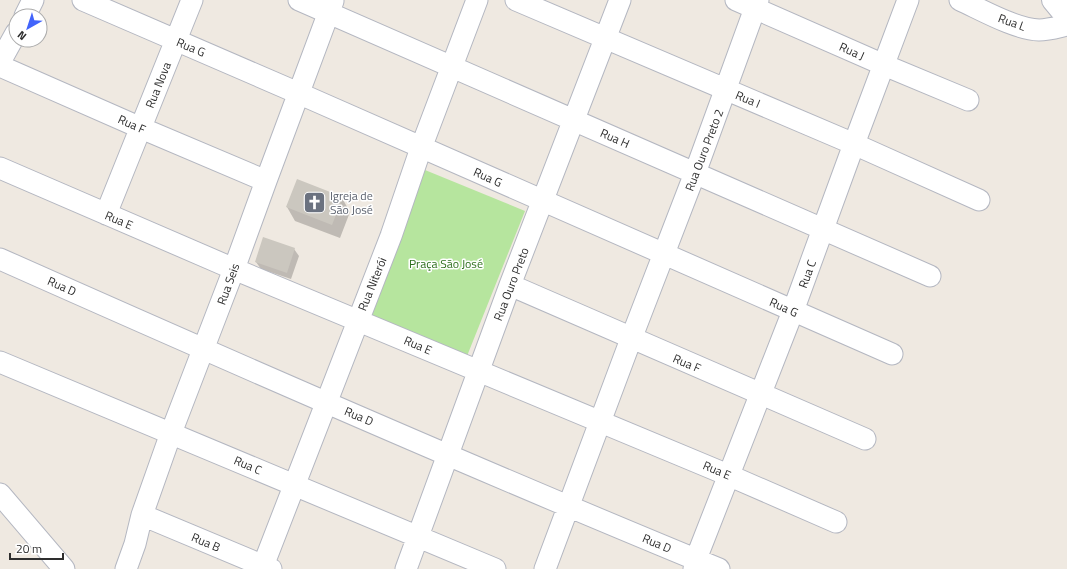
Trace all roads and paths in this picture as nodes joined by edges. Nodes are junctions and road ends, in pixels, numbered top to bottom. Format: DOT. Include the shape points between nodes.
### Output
graph roads {
  1 [pos="83,0"];
  2 [pos="192,0"];
  3 [pos="299,0"];
  4 [pos="477,0"];
  5 [pos="516,0"];
  6 [pos="620,0"];
  7 [pos="736,0"];
  8 [pos="908,0"];
  9 [pos="960,0"];
  10 [pos="1054,0"];
  11 [pos="757,4"];
  12 [pos="331,6"];
  13 [pos="1067,17"];
  14 [pos="1067,25"];
  15 [pos="605,39"];
  16 [pos="176,41"];
  17 [pos="8,48"];
  18 [pos="0,62"];
  19 [pos="884,65"];
  20 [pos="0,66"];
  21 [pos="452,66"];
  22 [pos="726,90"];
  23 [pos="298,93"];
  24 [pos="968,100"];
  25 [pos="573,120"];
  26 [pos="141,128"];
  27 [pos="854,144"];
  28 [pos="421,148"];
  29 [pos="0,168"];
  30 [pos="695,173"];
  31 [pos="266,181"];
  32 [pos="979,200"];
  33 [pos="542,201"];
  34 [pos="106,214"];
  35 [pos="823,229"];
  36 [pos="664,254"];
  37 [pos="0,259"];
  38 [pos="234,269"];
  39 [pos="930,276"];
  40 [pos="510,286"];
  41 [pos="793,311"];
  42 [pos="358,320"];
  43 [pos="631,339"];
  44 [pos="204,350"];
  45 [pos="892,354"];
  46 [pos="0,362"];
  47 [pos="478,371"];
  48 [pos="760,394"];
  49 [pos="326,402"];
  50 [pos="600,422"];
  51 [pos="172,433"];
  52 [pos="865,439"];
  53 [pos="448,455"];
  54 [pos="728,475"];
  55 [pos="295,484"];
  56 [pos="0,494"];
  57 [pos="569,506"];
  58 [pos="142,515"];
  59 [pos="836,522"];
  60 [pos="418,537"];
  61 [pos="695,564"];
  62 [pos="267,567"];
  63 [pos="64,569"];
  64 [pos="126,569"];
  65 [pos="406,569"];
  66 [pos="495,569"];
  67 [pos="545,569"];
  68 [pos="719,569"];
  1 -- 16 [label="street, Rua G"];
  2 -- 16 [label="street, Rua Nova"];
  3 -- 12 [label="street, Rua H"];
  4 -- 21 [label="street, Rua Niterói"];
  5 -- 15 [label="street, Rua I"];
  6 -- 15 [label="street, Rua Ouro Preto"];
  7 -- 11 [label="street, Rua J"];
  8 -- 19 [label="street, Rua C"];
  9 -- 14 [label="street, Rua L" via="1027,28 1038,30"];
  10 -- 13 [label="street"];
  11 -- 19 [label="street, Rua J"];
  11 -- 22 [label="street, Rua Ouro Preto 2"];
  12 -- 21 [label="street, Rua H"];
  12 -- 23 [label="street, Rua Seis"];
  15 -- 22 [label="street, Rua I"];
  15 -- 25 [label="street, Rua Ouro Preto"];
  16 -- 23 [label="street, Rua G"];
  16 -- 26 [label="street, Rua Nova"];
  17 -- 18 [label="street"];
  19 -- 24 [label="street, Rua J"];
  19 -- 27 [label="street, Rua C"];
  20 -- 26 [label="street, Rua F"];
  21 -- 25 [label="street, Rua H"];
  21 -- 28 [label="street, Rua Niterói"];
  22 -- 27 [label="street, Rua I"];
  22 -- 30 [label="street, Rua Ouro Preto 2"];
  23 -- 28 [label="street, Rua G"];
  23 -- 31 [label="street, Rua Seis"];
  25 -- 30 [label="street, Rua H"];
  25 -- 33 [label="street, Rua Ouro Preto"];
  26 -- 31 [label="street, Rua F"];
  26 -- 34 [label="street, Rua Nova"];
  27 -- 32 [label="street, Rua I"];
  27 -- 35 [label="street, Rua C"];
  28 -- 33 [label="street, Rua G"];
  28 -- 42 [label="street, Rua Niterói" via="391,236"];
  29 -- 34 [label="street, Rua E"];
  30 -- 35 [label="street, Rua H"];
  30 -- 36 [label="street, Rua Ouro Preto 2"];
  31 -- 38 [label="street, Rua Seis"];
  33 -- 36 [label="street, Rua G"];
  33 -- 40 [label="street, Rua Ouro Preto"];
  34 -- 38 [label="street, Rua E"];
  35 -- 39 [label="street, Rua H"];
  35 -- 41 [label="street, Rua C"];
  36 -- 41 [label="street, Rua G"];
  36 -- 43 [label="street"];
  37 -- 44 [label="street, Rua D"];
  38 -- 42 [label="street, Rua E"];
  38 -- 44 [label="street, Rua Seis"];
  40 -- 43 [label="street, Rua F"];
  40 -- 47 [label="street, Rua Ouro Preto"];
  41 -- 45 [label="street, Rua G"];
  41 -- 48 [label="street, Rua C"];
  42 -- 47 [label="street, Rua E"];
  42 -- 49 [label="street, Rua Niterói"];
  43 -- 48 [label="street, Rua F"];
  43 -- 50 [label="street"];
  44 -- 49 [label="street, Rua D"];
  44 -- 51 [label="street, Rua Seis"];
  46 -- 51 [label="street, Rua C"];
  47 -- 50 [label="street, Rua E"];
  47 -- 53 [label="street, Rua Ouro Preto"];
  48 -- 52 [label="street, Rua F"];
  48 -- 54 [label="street, Rua C"];
  49 -- 53 [label="street, Rua D"];
  49 -- 55 [label="street, Rua Niterói"];
  50 -- 54 [label="street, Rua E"];
  50 -- 57 [label="street"];
  51 -- 55 [label="street, Rua C"];
  51 -- 58 [label="street, Rua Seis"];
  53 -- 57 [label="street, Rua D"];
  53 -- 60 [label="street, Rua Ouro Preto"];
  54 -- 59 [label="street, Rua E"];
  54 -- 61 [label="street, Rua C"];
  55 -- 60 [label="street, Rua C"];
  55 -- 62 [label="street, Rua Niterói"];
  56 -- 63 [label="street"];
  57 -- 61 [label="street, Rua D"];
  57 -- 67 [label="street"];
  58 -- 62 [label="street, Rua B"];
  58 -- 64 [label="street, Rua Seis"];
  60 -- 65 [label="street, Rua Ouro Preto"];
  60 -- 66 [label="street, Rua C"];
  61 -- 68 [label="street, Rua D"];
}
